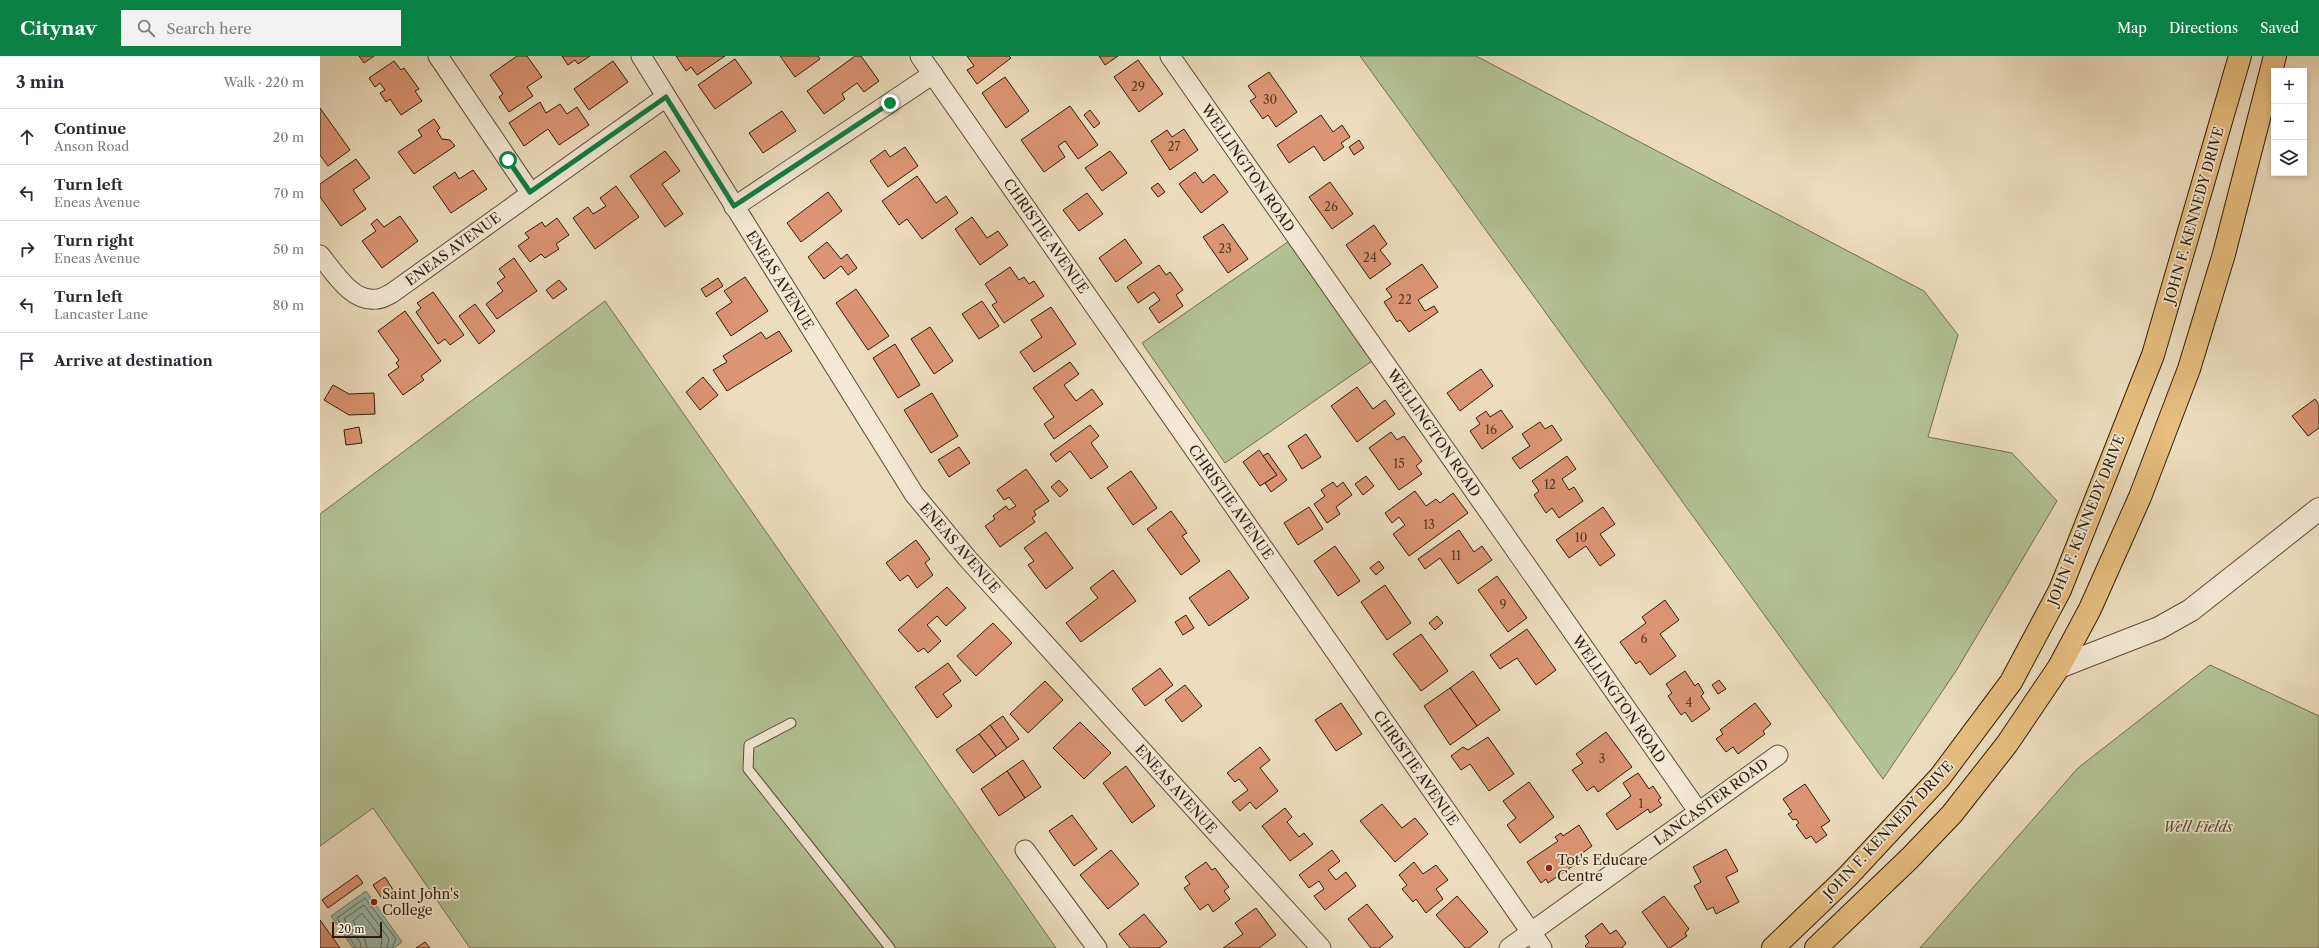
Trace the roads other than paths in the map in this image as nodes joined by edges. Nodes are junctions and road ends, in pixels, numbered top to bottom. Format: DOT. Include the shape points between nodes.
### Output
graph roads {
  1 [pos="438,56"];
  2 [pos="641,56"];
  3 [pos="920,56"];
  4 [pos="1170,56"];
  5 [pos="2240,56"];
  6 [pos="2275,56"];
  7 [pos="933,74"];
  8 [pos="666,97"];
  9 [pos="530,192"];
  10 [pos="734,206"];
  11 [pos="320,255"];
  12 [pos="2319,509"];
  13 [pos="2059,667"];
  14 [pos="791,723"];
  15 [pos="1778,755"];
  16 [pos="1698,811"];
  17 [pos="1025,850"];
  18 [pos="1536,941"];
  19 [pos="890,948"];
  20 [pos="1097,948"];
  21 [pos="1321,948"];
  22 [pos="1509,948"];
  23 [pos="1773,948"];
  24 [pos="1816,948"];
  1 -- 9 [label="street"];
  2 -- 8 [label="street, ENEAS AVENUE"];
  3 -- 7 [label="street, CHRISTIE AVENUE"];
  4 -- 16 [label="street, WELLINGTON ROAD"];
  5 -- 23 [label="highway, JOHN F. KENNEDY DRIVE" via="2154,355 2060,590 2010,682 1940,777 1848,876"];
  6 -- 13 [label="highway" via="2222,260 2190,369 2117,551"];
  7 -- 10 [label="street"];
  7 -- 18 [label="street, CHRISTIE AVENUE"];
  8 -- 9 [label="street, ENEAS AVENUE"];
  8 -- 10 [label="street, ENEAS AVENUE"];
  9 -- 11 [label="street, ENEAS AVENUE" via="392,293 378,299 362,298 346,287"];
  10 -- 21 [label="street, ENEAS AVENUE" via="914,494 967,558"];
  12 -- 13 [label="street" via="2192,610 2159,628"];
  13 -- 24 [label="highway" via="2007,744 1952,814 1872,896"];
  14 -- 19 [label="lane" via="749,745 748,769"];
  15 -- 16 [label="street, LANCASTER ROAD"];
  16 -- 18 [label="street, LANCASTER ROAD"];
  17 -- 20 [label="street"];
  18 -- 22 [label="street, LANCASTER ROAD"];
}
